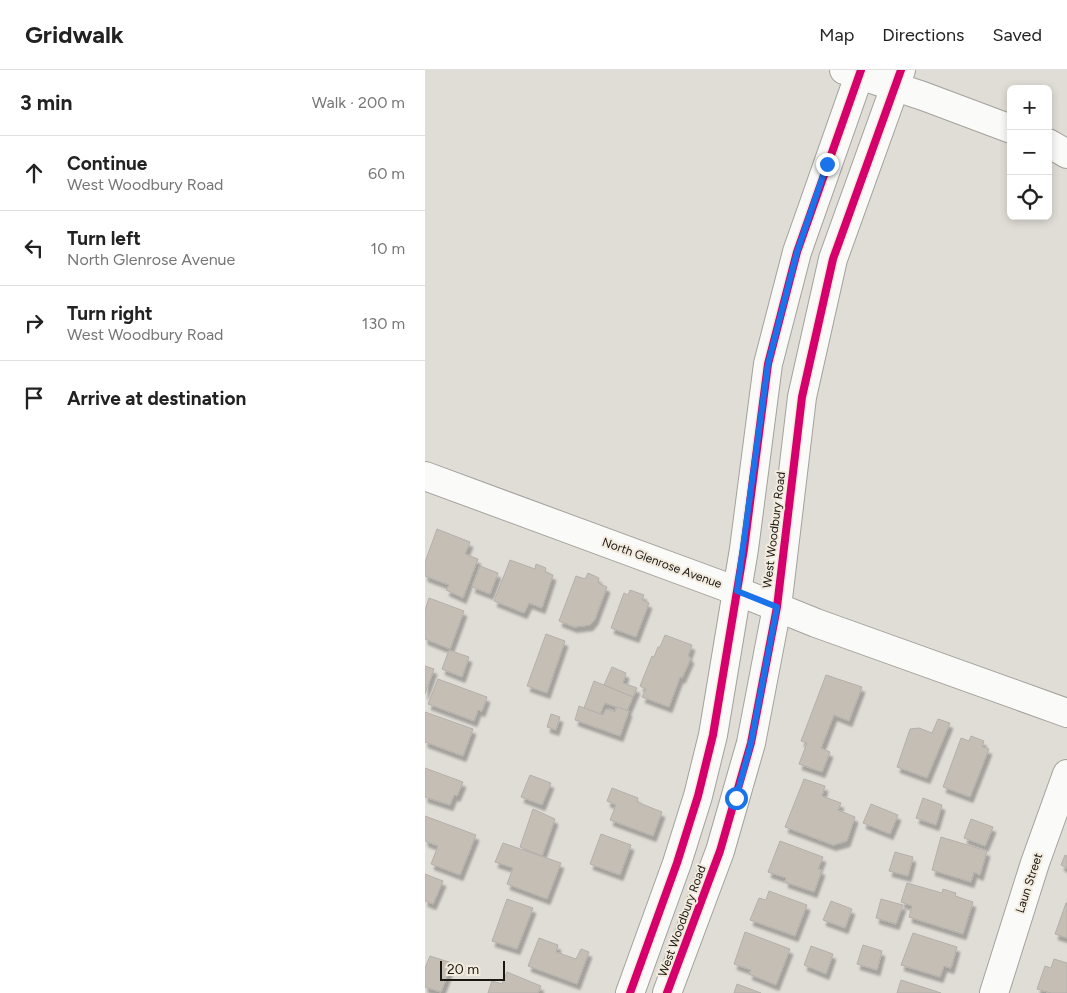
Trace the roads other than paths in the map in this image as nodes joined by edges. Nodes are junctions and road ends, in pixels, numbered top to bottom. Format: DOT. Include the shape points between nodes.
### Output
graph roads {
  1 [pos="855,71"];
  2 [pos="898,78"];
  3 [pos="1007,127"];
  4 [pos="1052,145"];
  5 [pos="1067,154"];
  6 [pos="426,480"];
  7 [pos="737,591"];
  8 [pos="777,607"];
  9 [pos="1067,713"];
  10 [pos="1067,774"];
  11 [pos="630,993"];
  12 [pos="667,993"];
  13 [pos="994,993"];
  1 -- 2 [label="main road"];
  1 -- 7 [label="main road, West Woodbury Road" via="797,252 768,364"];
  2 -- 3 [label="main road"];
  2 -- 8 [label="main road, West Woodbury Road" via="833,259 802,396"];
  4 -- 5 [label="main road"];
  6 -- 7 [label="main road, North Glenrose Avenue"];
  7 -- 8 [label="main road, North Glenrose Avenue"];
  7 -- 11 [label="main road, West Woodbury Road" via="713,734 698,796"];
  8 -- 9 [label="main road, North Glenrose Avenue"];
  8 -- 12 [label="main road, West Woodbury Road" via="751,743 736,798 720,851"];
  10 -- 13 [label="main road, Laun Street"];
}
